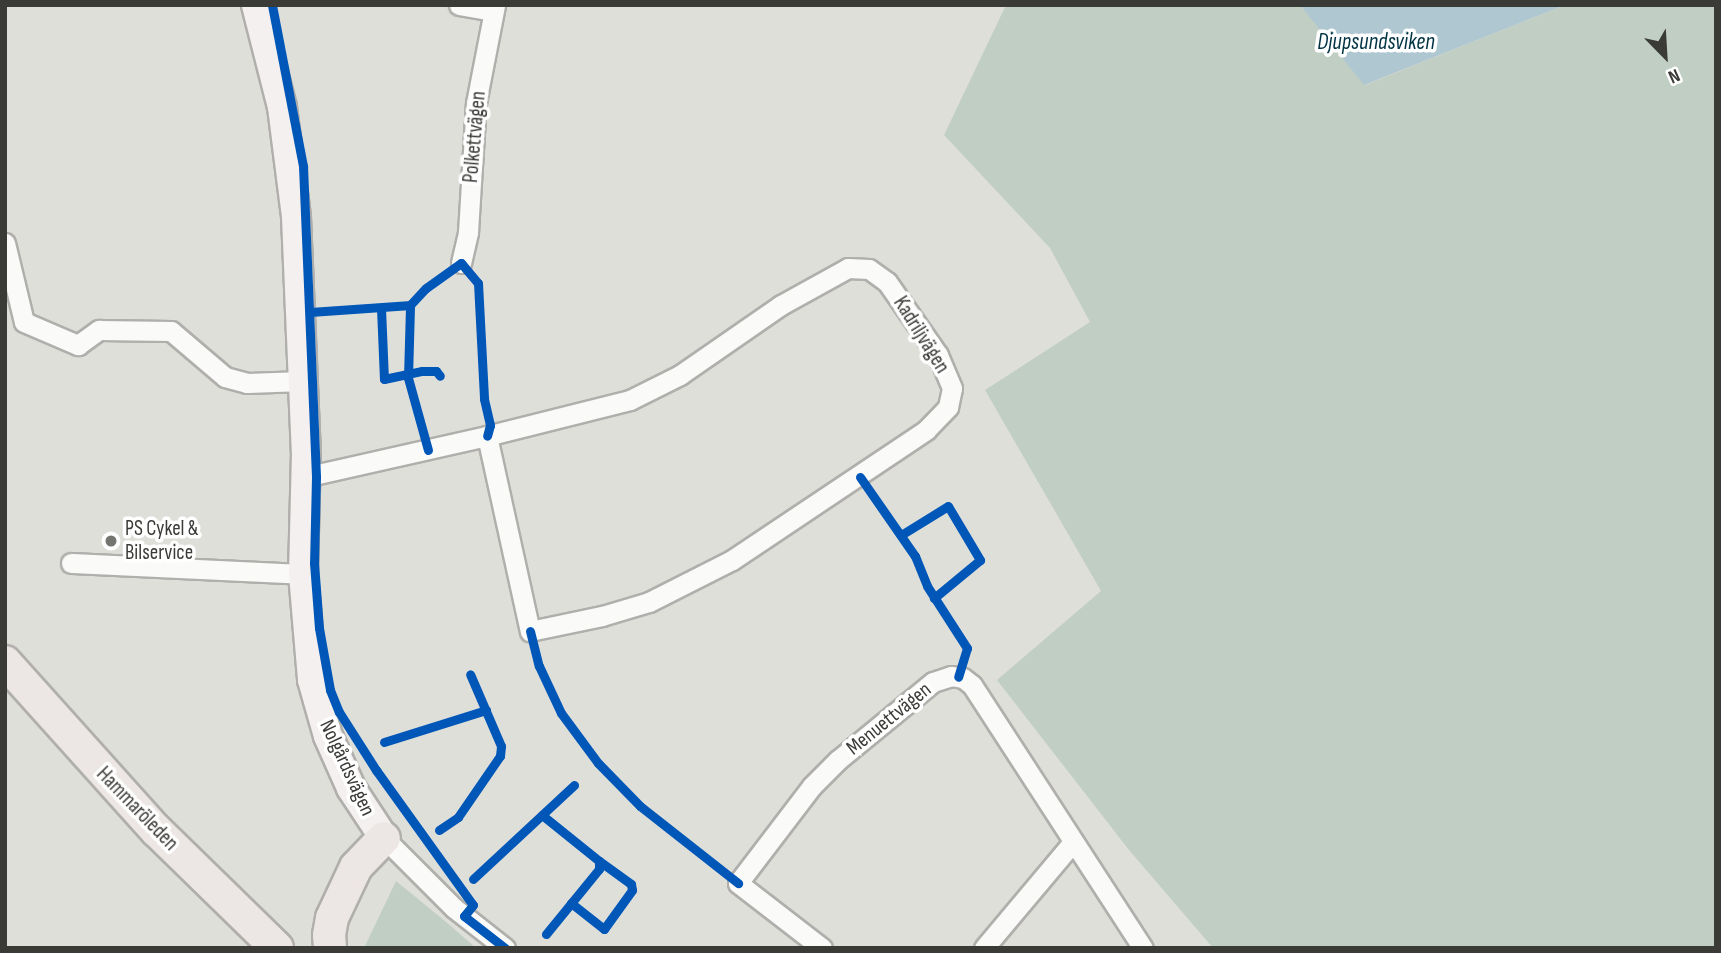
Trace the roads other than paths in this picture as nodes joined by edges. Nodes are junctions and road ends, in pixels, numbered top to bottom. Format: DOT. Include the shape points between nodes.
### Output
graph roads {
  1 [pos="257,5"];
  2 [pos="459,5"];
  3 [pos="494,8"];
  4 [pos="5,243"];
  5 [pos="461,263"];
  6 [pos="303,381"];
  7 [pos="487,436"];
  8 [pos="305,477"];
  9 [pos="71,563"];
  10 [pos="303,574"];
  11 [pos="5,662"];
  12 [pos="384,838"];
  13 [pos="1073,842"];
  14 [pos="277,948"];
  15 [pos="330,948"];
  16 [pos="505,948"];
  17 [pos="822,948"];
  18 [pos="984,948"];
  19 [pos="1143,948"];
  1 -- 6 [label="street, Nolgårdsvägen" via="292,165"];
  2 -- 3 [label="street, Polkettvägen"];
  3 -- 5 [label="street, Polkettvägen" via="476,103 468,232"];
  4 -- 6 [label="street" via="24,322 78,345 99,330 171,331 225,377 247,383"];
  6 -- 8 [label="street, Nolgårdsvägen"];
  7 -- 7 [label="street, Kadriljvägen" via="530,631 649,602 732,561 926,430 948,407 952,388 938,355 887,282 869,269 848,268 642,395"];
  7 -- 8 [label="street, Kadriljvägen"];
  8 -- 10 [label="street, Nolgårdsvägen"];
  9 -- 10 [label="street"];
  10 -- 12 [label="street, Nolgårdsvägen" via="318,706 351,788"];
  11 -- 14 [label="main road, Hammaröleden" via="156,830"];
  12 -- 15 [label="main road" via="356,867 332,918"];
  12 -- 16 [label="street, Nolgårdsvägen" via="454,908"];
  13 -- 17 [label="street, Menuettvägen" via="972,685 963,678 941,678 838,760 738,883"];
  13 -- 18 [label="street"];
  13 -- 19 [label="street, Menuettvägen"];
}
